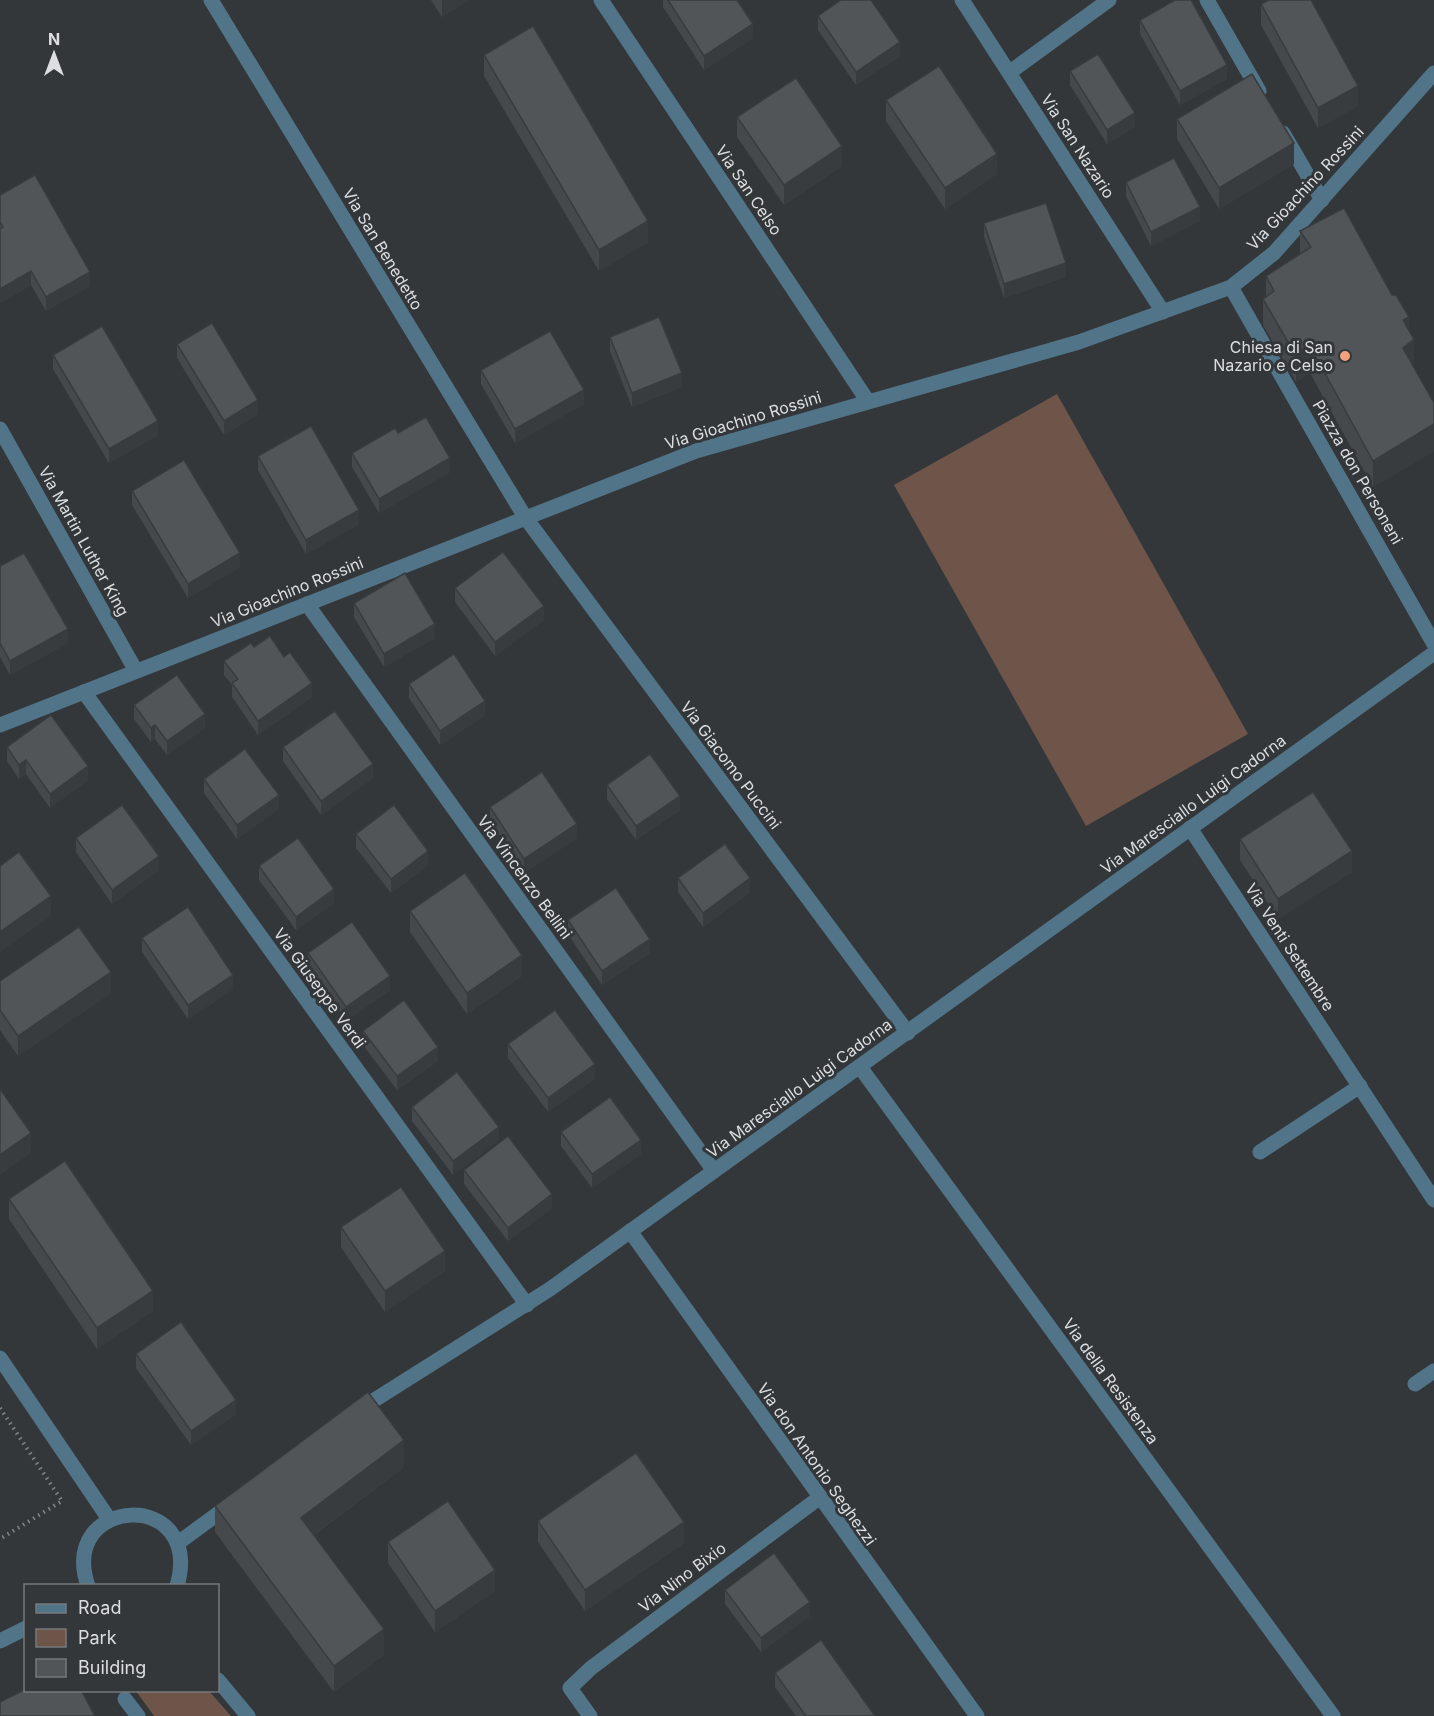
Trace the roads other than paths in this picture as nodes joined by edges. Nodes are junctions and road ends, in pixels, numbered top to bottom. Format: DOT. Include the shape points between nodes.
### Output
graph roads {
  1 [pos="211,0"];
  2 [pos="601,0"];
  3 [pos="962,0"];
  4 [pos="1109,0"];
  5 [pos="1207,0"];
  6 [pos="1010,72"];
  7 [pos="1434,73"];
  8 [pos="1264,100"];
  9 [pos="1276,120"];
  10 [pos="1322,200"];
  11 [pos="1231,287"];
  12 [pos="1163,312"];
  13 [pos="867,400"];
  14 [pos="0,429"];
  15 [pos="525,517"];
  16 [pos="307,604"];
  17 [pos="1434,644"];
  18 [pos="1434,653"];
  19 [pos="136,671"];
  20 [pos="84,692"];
  21 [pos="0,725"];
  22 [pos="1190,828"];
  23 [pos="908,1033"];
  24 [pos="860,1067"];
  25 [pos="1360,1086"];
  26 [pos="1260,1152"];
  27 [pos="714,1171"];
  28 [pos="1434,1200"];
  29 [pos="630,1231"];
  30 [pos="527,1305"];
  31 [pos="0,1358"];
  32 [pos="1434,1371"];
  33 [pos="1415,1384"];
  34 [pos="342,1422"];
  35 [pos="246,1493"];
  36 [pos="819,1498"];
  37 [pos="109,1519"];
  38 [pos="178,1543"];
  39 [pos="87,1584"];
  40 [pos="178,1584"];
  41 [pos="24,1629"];
  42 [pos="0,1641"];
  43 [pos="219,1681"];
  44 [pos="125,1698"];
  45 [pos="138,1716"];
  46 [pos="248,1716"];
  47 [pos="590,1716"];
  48 [pos="977,1716"];
  49 [pos="1332,1716"];
  1 -- 15 [label="street, Via San Benedetto"];
  2 -- 13 [label="street, Via San Celso"];
  3 -- 6 [label="street, Via San Nazario"];
  4 -- 6 [label="street"];
  5 -- 8 [label="street"];
  6 -- 12 [label="street, Via San Nazario"];
  7 -- 10 [label="street, Via Gioachino Rossini"];
  9 -- 10 [label="street"];
  10 -- 11 [label="street, Via Gioachino Rossini" via="1274,253"];
  11 -- 12 [label="street, Via Gioachino Rossini"];
  11 -- 17 [label="street, Piazza don Personeni"];
  12 -- 13 [label="street, Via Gioachino Rossini" via="1079,342"];
  13 -- 15 [label="street, Via Gioachino Rossini" via="696,451"];
  14 -- 19 [label="street, Via Martin Luther King"];
  15 -- 16 [label="street, Via Gioachino Rossini"];
  15 -- 23 [label="street, Via Giacomo Puccini"];
  16 -- 19 [label="street, Via Gioachino Rossini"];
  16 -- 27 [label="street, Via Vincenzo Bellini"];
  18 -- 22 [label="street, Via Maresciallo Luigi Cadorna"];
  19 -- 20 [label="street, Via Gioachino Rossini"];
  20 -- 21 [label="street, Via Gioachino Rossini"];
  20 -- 30 [label="street, Via Giuseppe Verdi"];
  22 -- 23 [label="street, Via Maresciallo Luigi Cadorna"];
  22 -- 25 [label="street, Via Venti Settembre"];
  23 -- 24 [label="street, Via Maresciallo Luigi Cadorna"];
  24 -- 27 [label="street, Via Maresciallo Luigi Cadorna"];
  24 -- 49 [label="street, Via della Resistenza"];
  25 -- 26 [label="street"];
  25 -- 28 [label="street, Via Venti Settembre"];
  27 -- 29 [label="street, Via Maresciallo Luigi Cadorna"];
  29 -- 30 [label="street, Via Maresciallo Luigi Cadorna"];
  29 -- 36 [label="street, Via don Antonio Seghezzi"];
  30 -- 34 [label="street, Via Maresciallo Luigi Cadorna"];
  31 -- 37 [label="street"];
  32 -- 33 [label="street"];
  35 -- 38 [label="street"];
  36 -- 47 [label="street, Via Nino Bixio" via="591,1668 570,1688"];
  36 -- 48 [label="street, Via don Antonio Seghezzi"];
  37 -- 38 [label="street" via="124,1514 154,1518 168,1528"];
  37 -- 39 [label="street" via="85,1547 83,1571"];
  38 -- 40 [label="street" via="183,1566"];
  41 -- 42 [label="street"];
  43 -- 46 [label="street"];
  44 -- 45 [label="street"];
}
